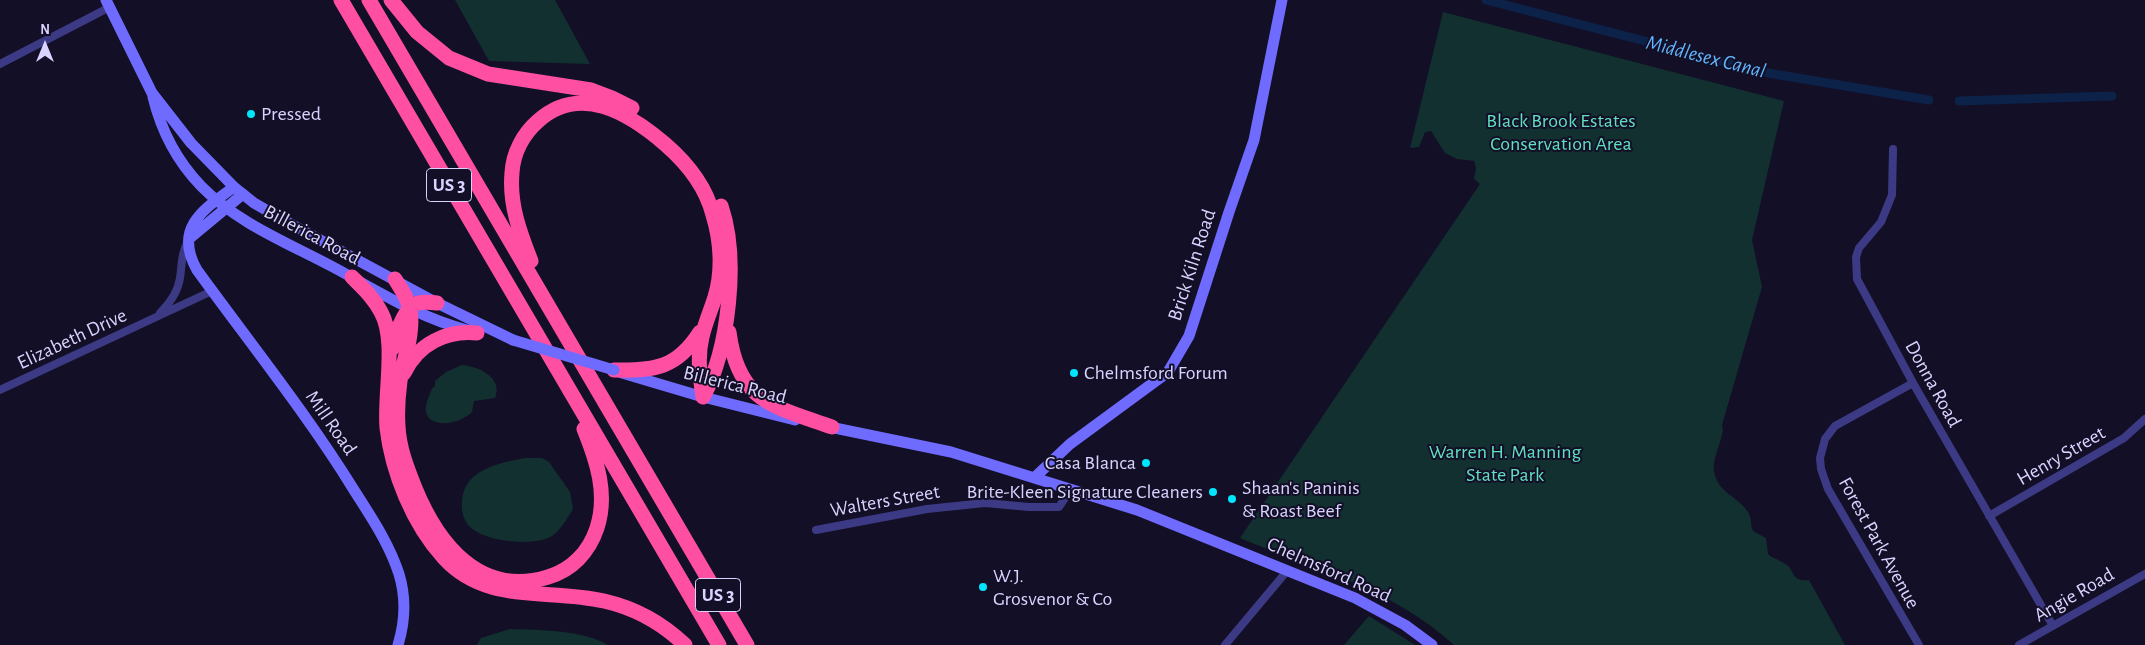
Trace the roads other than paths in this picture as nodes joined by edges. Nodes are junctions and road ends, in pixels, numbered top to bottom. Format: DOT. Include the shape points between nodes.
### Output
graph roads {
  1 [pos="341,0"];
  2 [pos="369,0"];
  3 [pos="390,0"];
  4 [pos="1282,0"];
  5 [pos="108,4"];
  6 [pos="0,64"];
  7 [pos="152,93"];
  8 [pos="1893,149"];
  9 [pos="239,191"];
  10 [pos="216,200"];
  11 [pos="227,208"];
  12 [pos="190,238"];
  13 [pos="352,278"];
  14 [pos="395,279"];
  15 [pos="212,291"];
  16 [pos="437,303"];
  17 [pos="410,308"];
  18 [pos="552,311"];
  19 [pos="726,312"];
  20 [pos="157,316"];
  21 [pos="706,325"];
  22 [pos="477,333"];
  23 [pos="513,340"];
  24 [pos="388,365"];
  25 [pos="614,370"];
  26 [pos="558,371"];
  27 [pos="400,381"];
  28 [pos="1913,383"];
  29 [pos="0,390"];
  30 [pos="702,397"];
  31 [pos="2145,419"];
  32 [pos="832,428"];
  33 [pos="951,452"];
  34 [pos="1034,478"];
  35 [pos="1071,489"];
  36 [pos="1989,516"];
  37 [pos="816,530"];
  38 [pos="1287,571"];
  39 [pos="2145,574"];
  40 [pos="2053,626"];
  41 [pos="398,645"];
  42 [pos="686,645"];
  43 [pos="719,645"];
  44 [pos="747,645"];
  45 [pos="1225,645"];
  46 [pos="1432,645"];
  47 [pos="1918,645"];
  48 [pos="2019,645"];
  1 -- 26 [label="highway, US 3"];
  2 -- 18 [label="highway, US 3"];
  3 -- 19 [label="highway" via="417,32 449,58 488,74 602,93 646,117 684,148 712,186 727,227 730,262"];
  4 -- 34 [label="main road, Brick Kiln Road" via="1254,140 1182,352 1168,372 1070,444"];
  5 -- 6 [label="street"];
  5 -- 7 [label="main road, Billerica Road"];
  7 -- 9 [label="main road, Billerica Road" via="191,143"];
  7 -- 10 [label="main road, Billerica Road" via="159,120 171,145 199,184"];
  8 -- 28 [label="street, Donna Road" via="1892,195 1881,222 1859,248 1856,268 1862,289"];
  9 -- 10 [label="main road, Mill Road"];
  9 -- 11 [label="main road"];
  9 -- 14 [label="main road, Billerica Road" via="275,215"];
  10 -- 11 [label="main road, Billerica Road"];
  10 -- 12 [label="main road, Mill Road" via="194,221"];
  11 -- 12 [label="main road"];
  11 -- 13 [label="main road, Billerica Road"];
  12 -- 15 [label="main road, Mill Road" via="193,264"];
  12 -- 20 [label="street, Elizabeth Drive" via="175,293"];
  13 -- 17 [label="main road, Billerica Road"];
  13 -- 24 [label="highway" via="366,290 382,313 388,336"];
  14 -- 16 [label="main road, Billerica Road"];
  14 -- 17 [label="highway"];
  15 -- 20 [label="street, Elizabeth Drive"];
  15 -- 41 [label="main road, Mill Road" via="330,453 386,542 400,576 403,596 404,618"];
  16 -- 17 [label="highway" via="419,303"];
  16 -- 23 [label="main road, Billerica Road"];
  17 -- 22 [label="main road, Billerica Road" via="440,322"];
  17 -- 24 [label="highway" via="396,334"];
  17 -- 27 [label="highway" via="410,334"];
  18 -- 21 [label="highway" via="520,232 512,198 516,150 529,129 546,114 569,104 591,103 611,108 658,138 688,168 702,189 713,213 720,255 717,292"];
  18 -- 44 [label="highway, US 3"];
  19 -- 30 [label="highway" via="720,356"];
  19 -- 32 [label="highway" via="733,358 747,386 770,404"];
  20 -- 29 [label="street, Elizabeth Drive"];
  21 -- 25 [label="highway" via="688,350 672,362 646,370"];
  21 -- 30 [label="highway" via="700,356"];
  22 -- 23 [label="main road, Billerica Road"];
  22 -- 27 [label="highway" via="452,332 440,336 414,358"];
  23 -- 25 [label="main road, Billerica Road, bridge"];
  24 -- 42 [label="highway" via="387,427 396,468 419,522 452,566 468,578 495,589 602,600 629,608 657,622"];
  25 -- 30 [label="main road, Billerica Road"];
  26 -- 27 [label="highway" via="600,475 599,520 594,535 578,560 558,574 530,581 505,580 480,573 453,552 434,526 403,454 398,428"];
  26 -- 43 [label="highway, US 3"];
  28 -- 36 [label="street, Donna Road"];
  28 -- 47 [label="street, Forest Park Avenue" via="1835,426 1825,439 1820,458 1828,489"];
  30 -- 32 [label="main road, Billerica Road"];
  31 -- 36 [label="street, Henry Street" via="2124,438"];
  32 -- 33 [label="main road, Billerica Road"];
  33 -- 34 [label="main road, Chelmsford Road"];
  34 -- 35 [label="main road, Chelmsford Road"];
  35 -- 37 [label="street, Walters Street" via="1059,507 985,503 927,509"];
  35 -- 38 [label="main road, Chelmsford Road" via="1136,510"];
  36 -- 40 [label="street, Donna Road"];
  38 -- 45 [label="street"];
  38 -- 46 [label="main road, Chelmsford Road" via="1363,602 1405,625"];
  39 -- 40 [label="street, Angie Road"];
  40 -- 48 [label="street, Angie Road"];
}
